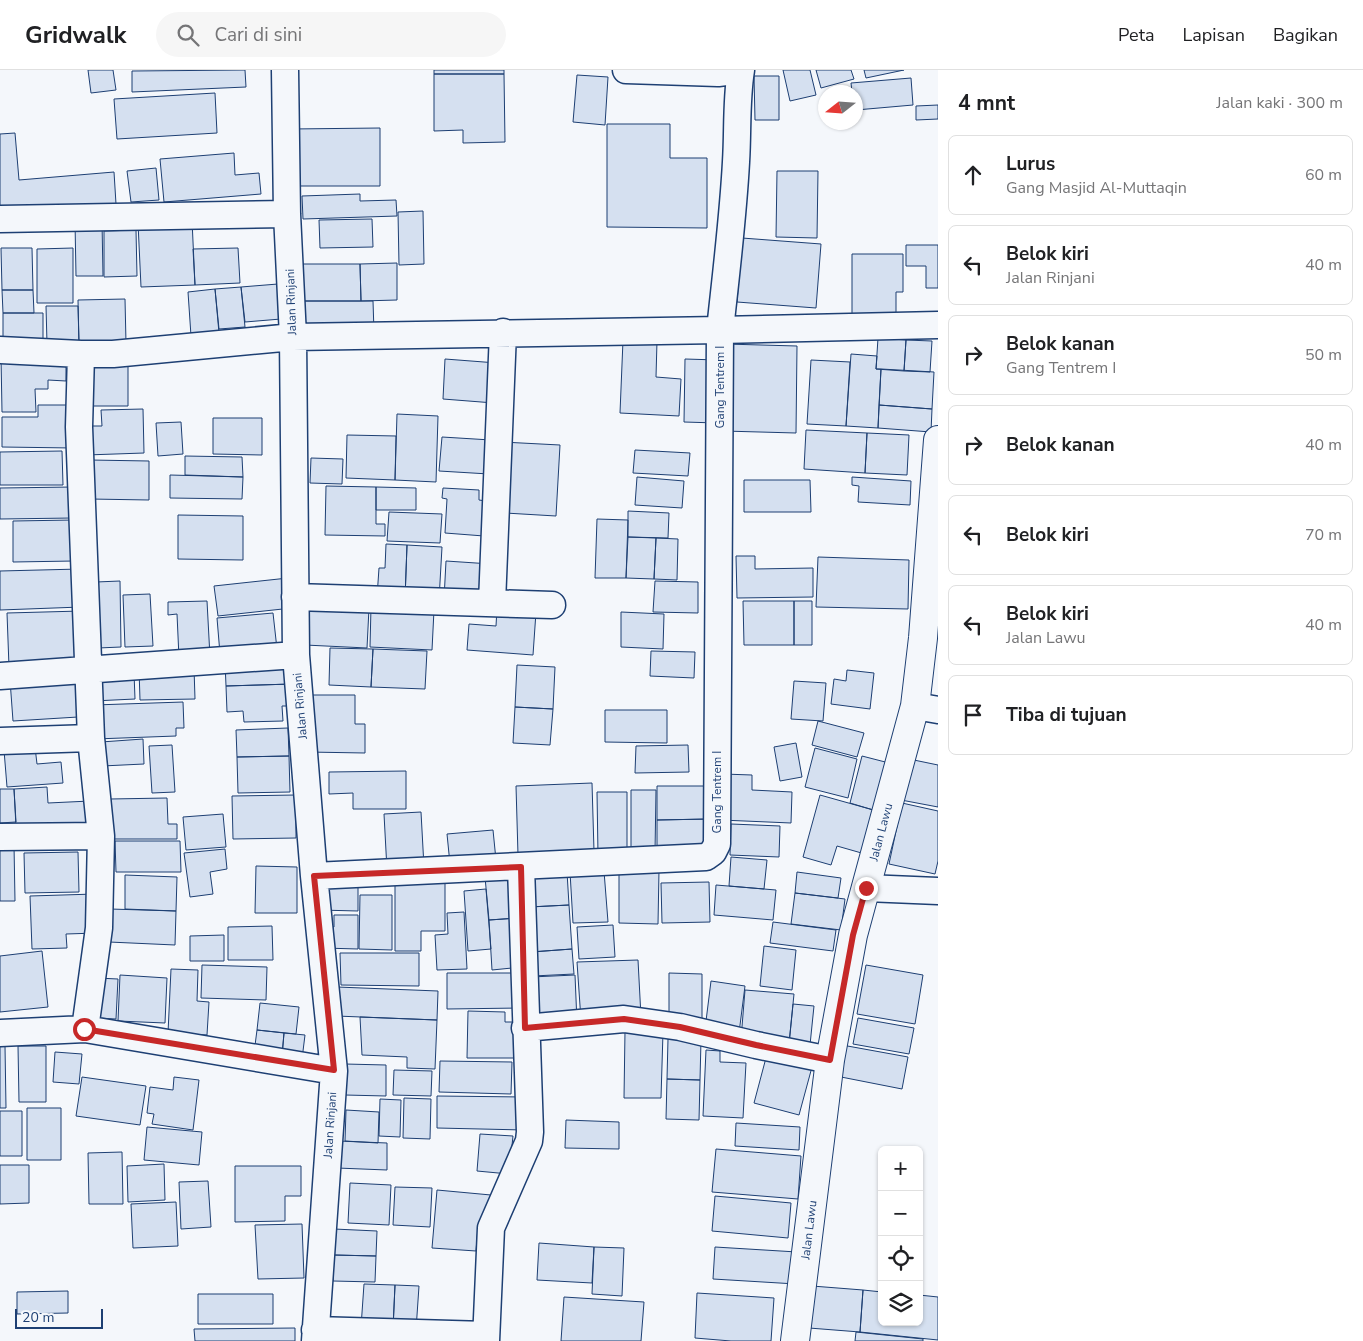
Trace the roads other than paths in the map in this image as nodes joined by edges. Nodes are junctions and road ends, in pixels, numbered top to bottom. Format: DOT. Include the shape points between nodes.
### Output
graph roads {
  1 [pos="285,70"];
  2 [pos="626,70"];
  3 [pos="287,214"];
  4 [pos="0,219"];
  5 [pos="938,325"];
  6 [pos="720,330"];
  7 [pos="503,332"];
  8 [pos="292,338"];
  9 [pos="0,350"];
  10 [pos="81,354"];
  11 [pos="938,440"];
  12 [pos="295,597"];
  13 [pos="492,603"];
  14 [pos="552,605"];
  15 [pos="296,655"];
  16 [pos="89,669"];
  17 [pos="0,676"];
  18 [pos="926,708"];
  19 [pos="91,738"];
  20 [pos="0,741"];
  21 [pos="101,836"];
  22 [pos="0,837"];
  23 [pos="521,867"];
  24 [pos="314,876"];
  25 [pos="866,888"];
  26 [pos="938,891"];
  27 [pos="525,1028"];
  28 [pos="84,1029"];
  29 [pos="0,1033"];
  30 [pos="830,1060"];
  31 [pos="334,1070"];
  32 [pos="315,1335"];
  33 [pos="486,1338"];
  34 [pos="795,1341"];
  1 -- 3 [label="street, Jalan Rinjani"];
  2 -- 6 [label="street, Gang Tentrem I" via="741,70 732,226"];
  3 -- 4 [label="street"];
  3 -- 8 [label="street, Jalan Rinjani"];
  5 -- 6 [label="street"];
  6 -- 7 [label="street"];
  6 -- 23 [label="street, Gang Tentrem I" via="717,844 706,857"];
  7 -- 8 [label="street"];
  7 -- 13 [label="street"];
  8 -- 10 [label="street"];
  8 -- 12 [label="street, Jalan Rinjani"];
  9 -- 10 [label="street"];
  10 -- 16 [label="street" via="79,427"];
  11 -- 18 [label="street, Jalan Lawu" via="924,638"];
  12 -- 13 [label="street"];
  12 -- 15 [label="street, Jalan Rinjani"];
  13 -- 14 [label="street"];
  15 -- 16 [label="street"];
  15 -- 24 [label="street, Jalan Rinjani"];
  16 -- 17 [label="street"];
  16 -- 19 [label="street"];
  18 -- 25 [label="street, Jalan Lawu"];
  19 -- 20 [label="street"];
  19 -- 21 [label="street"];
  21 -- 22 [label="street"];
  21 -- 28 [label="street" via="100,928"];
  23 -- 24 [label="street, Gang Tentrem I"];
  23 -- 27 [label="street"];
  24 -- 31 [label="street, Jalan Rinjani"];
  25 -- 26 [label="street"];
  25 -- 30 [label="street, Jalan Lawu" via="853,935"];
  27 -- 30 [label="street" via="624,1019 680,1027"];
  27 -- 33 [label="street" via="529,1141 491,1228"];
  28 -- 29 [label="street"];
  28 -- 31 [label="street"];
  30 -- 34 [label="street, Jalan Lawu"];
  31 -- 32 [label="street, Jalan Rinjani"];
  32 -- 33 [label="street"];
}
